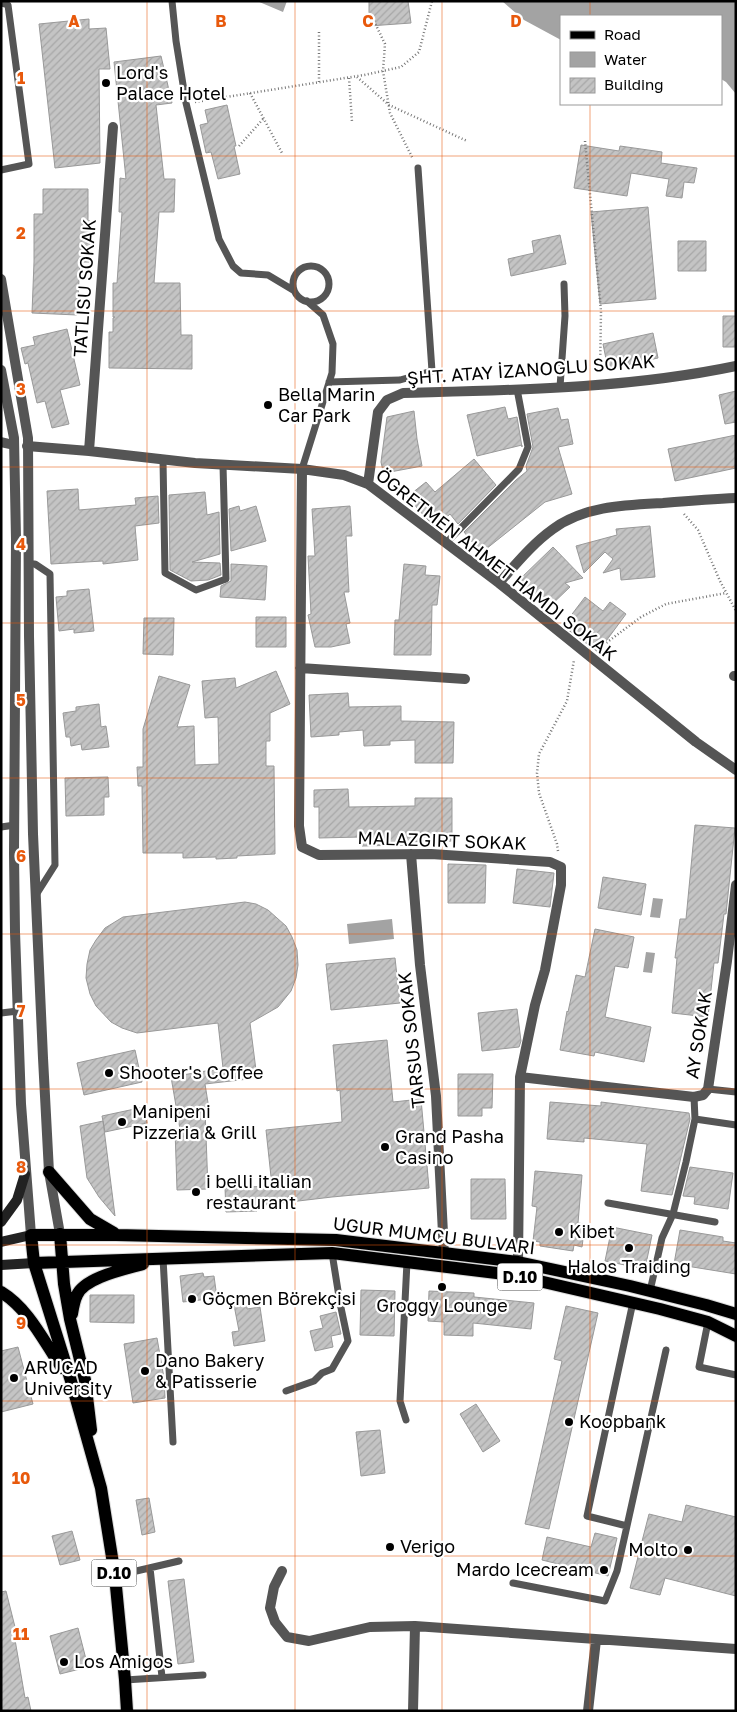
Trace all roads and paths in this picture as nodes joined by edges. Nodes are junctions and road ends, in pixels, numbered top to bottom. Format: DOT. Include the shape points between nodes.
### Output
graph roads {
  1 [pos="172,1"];
  2 [pos="432,1"];
  3 [pos="1,3"];
  4 [pos="374,21"];
  5 [pos="319,32"];
  6 [pos="383,71"];
  7 [pos="356,77"];
  8 [pos="349,78"];
  9 [pos="319,82"];
  10 [pos="250,93"];
  11 [pos="186,103"];
  12 [pos="389,105"];
  13 [pos="264,118"];
  14 [pos="352,122"];
  15 [pos="113,127"];
  16 [pos="467,141"];
  17 [pos="586,141"];
  18 [pos="239,146"];
  19 [pos="282,153"];
  20 [pos="418,168"];
  21 [pos="1,170"];
  22 [pos="1,279"];
  23 [pos="564,284"];
  24 [pos="294,290"];
  25 [pos="306,302"];
  26 [pos="736,366"];
  27 [pos="1,370"];
  28 [pos="329,382"];
  29 [pos="600,385"];
  30 [pos="560,387"];
  31 [pos="517,389"];
  32 [pos="1,442"];
  33 [pos="14,445"];
  34 [pos="28,447"];
  35 [pos="89,451"];
  36 [pos="162,460"];
  37 [pos="223,465"];
  38 [pos="302,469"];
  39 [pos="368,484"];
  40 [pos="736,498"];
  41 [pos="672,502"];
  42 [pos="447,542"];
  43 [pos="29,564"];
  44 [pos="499,583"];
  45 [pos="726,594"];
  46 [pos="736,611"];
  47 [pos="576,645"];
  48 [pos="589,655"];
  49 [pos="300,668"];
  50 [pos="465,679"];
  51 [pos="736,770"];
  52 [pos="15,825"];
  53 [pos="1,827"];
  54 [pos="411,854"];
  55 [pos="561,867"];
  56 [pos="736,885"];
  57 [pos="36,896"];
  58 [pos="731,962"];
  59 [pos="18,1011"];
  60 [pos="1,1013"];
  61 [pos="520,1077"];
  62 [pos="708,1089"];
  63 [pos="736,1092"];
  64 [pos="694,1097"];
  65 [pos="695,1120"];
  66 [pos="736,1125"];
  67 [pos="50,1172"];
  68 [pos="25,1174"];
  69 [pos="608,1203"];
  70 [pos="673,1214"];
  71 [pos="1,1222"];
  72 [pos="714,1222"];
  73 [pos="60,1234"];
  74 [pos="31,1235"];
  75 [pos="116,1235"];
  76 [pos="1,1242"];
  77 [pos="332,1253"];
  78 [pos="444,1253"];
  79 [pos="163,1258"];
  80 [pos="62,1262"];
  81 [pos="407,1262"];
  82 [pos="518,1262"];
  83 [pos="34,1263"];
  84 [pos="1,1265"];
  85 [pos="650,1291"];
  86 [pos="1,1292"];
  87 [pos="633,1302"];
  88 [pos="736,1314"];
  89 [pos="70,1319"];
  90 [pos="708,1322"];
  91 [pos="736,1336"];
  92 [pos="666,1350"];
  93 [pos="736,1375"];
  94 [pos="71,1381"];
  95 [pos="286,1391"];
  96 [pos="406,1420"];
  97 [pos="173,1442"];
  98 [pos="96,1467"];
  99 [pos="627,1526"];
  100 [pos="179,1561"];
  101 [pos="150,1568"];
  102 [pos="282,1571"];
  103 [pos="115,1576"];
  104 [pos="513,1583"];
  105 [pos="415,1626"];
  106 [pos="596,1640"];
  107 [pos="736,1649"];
  108 [pos="203,1675"];
  109 [pos="162,1677"];
  110 [pos="125,1680"];
  111 [pos="127,1711"];
  112 [pos="413,1711"];
  113 [pos="588,1711"];
  1 -- 11 [label="lane"];
  2 -- 6 [label="path" via="419,52 401,68"];
  3 -- 21 [label="lane" via="8,5 29,164"];
  4 -- 6 [label="path" via="384,44"];
  5 -- 9 [label="path"];
  6 -- 7 [label="path"];
  6 -- 12 [label="path"];
  7 -- 8 [label="path"];
  7 -- 12 [label="path"];
  8 -- 9 [label="path"];
  8 -- 14 [label="path"];
  9 -- 10 [label="path"];
  10 -- 11 [label="path"];
  10 -- 13 [label="path"];
  11 -- 24 [label="lane" via="219,239 229,258 242,273 268,275"];
  12 -- 16 [label="path"];
  12 -- 20 [label="path" via="404,144"];
  13 -- 18 [label="path"];
  13 -- 19 [label="path"];
  15 -- 35 [label="street"];
  17 -- 29 [label="path" via="601,310"];
  20 -- 28 [label="lane" via="432,370 400,380"];
  22 -- 34 [label="street"];
  23 -- 30 [label="lane"];
  24 -- 25 [label="lane"];
  24 -- 25 [label="lane" via="294,278 301,269 312,266 323,271 328,282 326,293 318,300"];
  25 -- 28 [label="lane" via="323,315 333,344"];
  26 -- 29 [label="street, ŞHT. ATAY İZANOĞLU SOKAK"];
  27 -- 33 [label="street"];
  28 -- 38 [label="lane"];
  29 -- 30 [label="street, ŞHT. ATAY İZANOĞLU SOKAK"];
  30 -- 31 [label="street, ŞHT. ATAY İZANOĞLU SOKAK"];
  31 -- 39 [label="street, ŞHT. ATAY İZANOĞLU SOKAK" via="403,393 387,400 378,412"];
  31 -- 42 [label="lane" via="528,447 519,469"];
  32 -- 33 [label="street, ÖĞRETMEN AHMET HAMDI SOKAK"];
  33 -- 34 [label="street, ÖĞRETMEN AHMET HAMDI SOKAK"];
  33 -- 52 [label="street"];
  34 -- 35 [label="street, ÖĞRETMEN AHMET HAMDI SOKAK"];
  34 -- 43 [label="street"];
  35 -- 36 [label="street, ÖĞRETMEN AHMET HAMDI SOKAK"];
  36 -- 37 [label="street, ÖĞRETMEN AHMET HAMDI SOKAK"];
  36 -- 37 [label="lane" via="165,573 196,590 226,579"];
  37 -- 38 [label="street, ÖĞRETMEN AHMET HAMDI SOKAK"];
  38 -- 39 [label="street, ÖĞRETMEN AHMET HAMDI SOKAK" via="344,474"];
  38 -- 49 [label="street, MALAZGIRT SOKAK"];
  39 -- 42 [label="street, ÖĞRETMEN AHMET HAMDI SOKAK"];
  40 -- 41 [label="street"];
  41 -- 44 [label="street" via="624,505 571,518 553,528 530,548"];
  41 -- 45 [label="path" via="698,530"];
  42 -- 44 [label="street, ÖĞRETMEN AHMET HAMDI SOKAK"];
  43 -- 57 [label="street"];
  43 -- 57 [label="lane" via="35,564 50,574 55,865"];
  44 -- 47 [label="street, ÖĞRETMEN AHMET HAMDI SOKAK"];
  45 -- 46 [label="path"];
  45 -- 48 [label="path" via="666,604 641,617"];
  47 -- 48 [label="street, ÖĞRETMEN AHMET HAMDI SOKAK"];
  47 -- 55 [label="path" via="567,701 539,754 537,773 538,793 557,844"];
  48 -- 51 [label="street, ÖĞRETMEN AHMET HAMDI SOKAK" via="696,742"];
  49 -- 50 [label="street"];
  49 -- 54 [label="street, MALAZGIRT SOKAK" via="299,826 302,847 319,855"];
  52 -- 53 [label="lane"];
  52 -- 59 [label="street"];
  54 -- 55 [label="street, MALAZGIRT SOKAK" via="550,862"];
  54 -- 78 [label="street, TARSUS SOKAK" via="436,1096"];
  55 -- 61 [label="street" via="561,885 547,960"];
  56 -- 58 [label="street, AY SOKAK"];
  57 -- 67 [label="street"];
  58 -- 62 [label="street, AY SOKAK"];
  59 -- 60 [label="lane"];
  59 -- 68 [label="street"];
  61 -- 64 [label="street, AY SOKAK"];
  61 -- 82 [label="street"];
  62 -- 63 [label="lane"];
  62 -- 64 [label="street, AY SOKAK" via="703,1095"];
  64 -- 65 [label="lane"];
  65 -- 66 [label="lane"];
  65 -- 70 [label="lane"];
  67 -- 73 [label="street"];
  67 -- 75 [label="main road" via="90,1219"];
  68 -- 71 [label="main road" via="17,1200"];
  68 -- 74 [label="street"];
  69 -- 70 [label="lane"];
  70 -- 72 [label="lane"];
  70 -- 85 [label="lane" via="662,1238"];
  73 -- 74 [label="main road, D.10"];
  73 -- 75 [label="main road, D.10"];
  73 -- 80 [label="main road"];
  74 -- 76 [label="main road"];
  74 -- 83 [label="main road, D.10"];
  75 -- 78 [label="main road, D.10" via="336,1240"];
  77 -- 79 [label="main road, D.10"];
  77 -- 81 [label="main road, D.10"];
  77 -- 95 [label="lane" via="348,1341 332,1368 314,1381"];
  78 -- 82 [label="main road, D.10"];
  79 -- 80 [label="main road, D.10"];
  79 -- 89 [label="main road" via="87,1284 77,1294"];
  79 -- 97 [label="lane"];
  80 -- 83 [label="main road"];
  80 -- 89 [label="main road, D.10"];
  81 -- 87 [label="main road, D.10" via="512,1276"];
  81 -- 96 [label="lane" via="400,1401"];
  82 -- 85 [label="main road, D.10"];
  83 -- 84 [label="main road"];
  83 -- 94 [label="main road, D.10"];
  85 -- 88 [label="main road, D.10"];
  86 -- 94 [label="main road" via="32,1320"];
  87 -- 90 [label="main road, D.10"];
  87 -- 99 [label="lane" via="587,1516"];
  89 -- 98 [label="main road, D.10" via="85,1380"];
  90 -- 91 [label="main road, D.10"];
  90 -- 93 [label="lane" via="699,1366"];
  92 -- 99 [label="lane"];
  94 -- 98 [label="main road, D.10"];
  98 -- 103 [label="main road, D.10"];
  99 -- 104 [label="lane" via="617,1571 605,1601"];
  100 -- 101 [label="lane"];
  101 -- 103 [label="lane"];
  101 -- 109 [label="lane"];
  102 -- 105 [label="street" via="274,1587 270,1608 275,1622 287,1637 309,1642 370,1628"];
  103 -- 110 [label="main road, D.10"];
  105 -- 106 [label="street"];
  105 -- 112 [label="street"];
  106 -- 107 [label="street"];
  106 -- 113 [label="street"];
  108 -- 109 [label="lane"];
  109 -- 110 [label="lane"];
  110 -- 111 [label="main road, D.10"];
}
